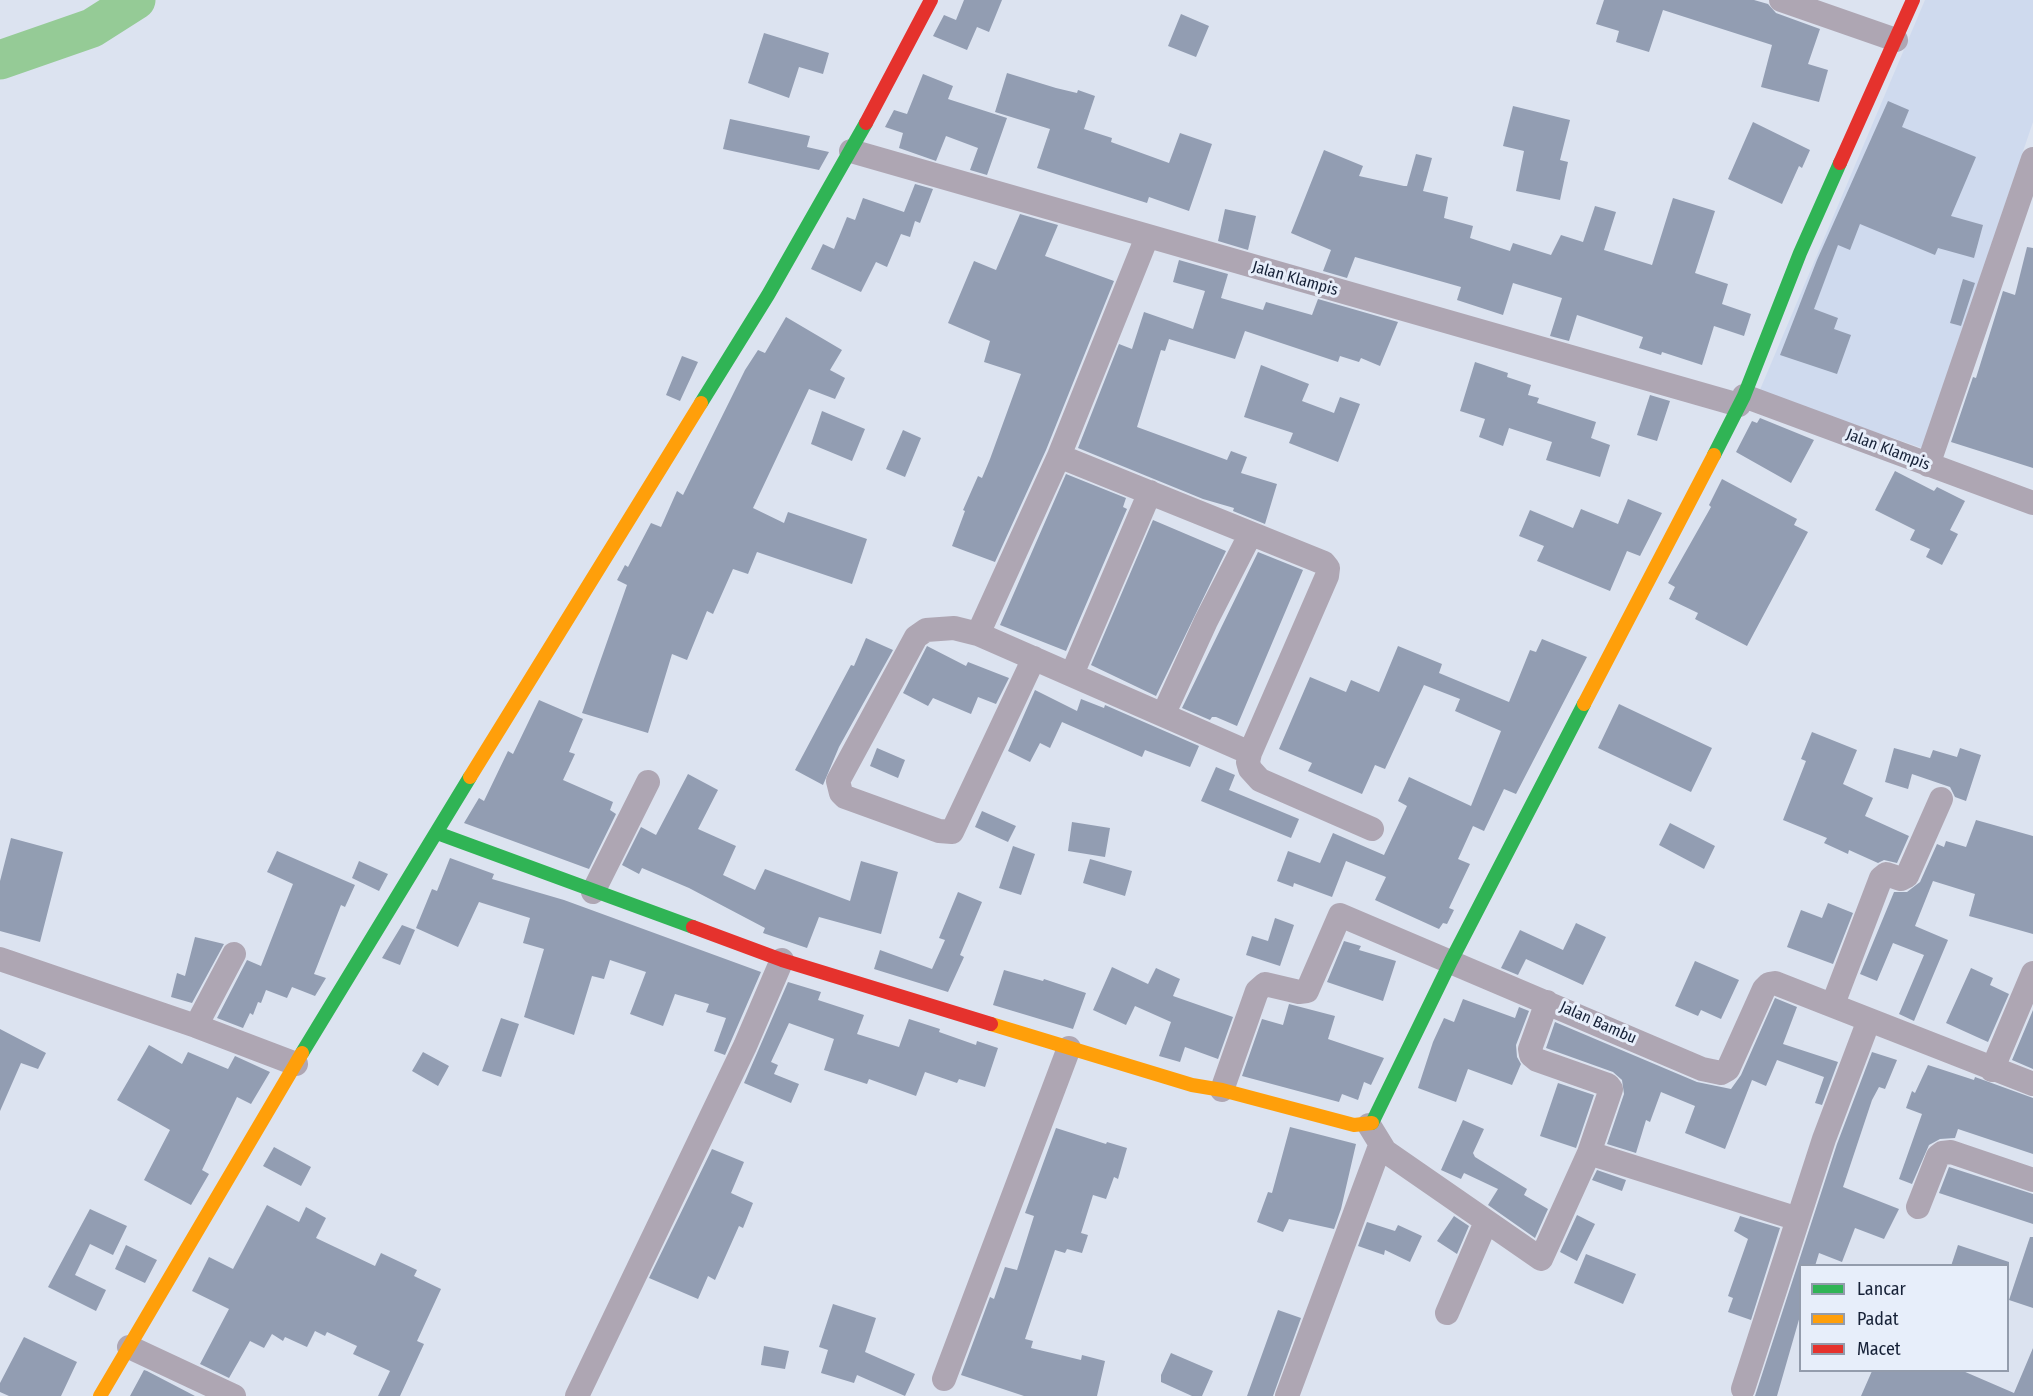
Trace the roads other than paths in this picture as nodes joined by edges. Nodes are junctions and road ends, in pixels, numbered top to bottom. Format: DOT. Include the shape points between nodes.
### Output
graph roads {
  1 [pos="931,0"];
  2 [pos="1781,0"];
  3 [pos="1913,0"];
  4 [pos="1896,40"];
  5 [pos="851,151"];
  6 [pos="2033,159"];
  7 [pos="1147,237"];
  8 [pos="1741,400"];
  9 [pos="1059,456"];
  10 [pos="1928,465"];
  11 [pos="1150,492"];
  12 [pos="2033,503"];
  13 [pos="1250,535"];
  14 [pos="978,634"];
  15 [pos="1034,658"];
  16 [pos="1072,674"];
  17 [pos="1164,713"];
  18 [pos="1250,753"];
  19 [pos="648,782"];
  20 [pos="1941,799"];
  21 [pos="1371,829"];
  22 [pos="437,833"];
  23 [pos="593,892"];
  24 [pos="234,954"];
  25 [pos="0,959"];
  26 [pos="782,960"];
  27 [pos="1451,961"];
  28 [pos="2033,973"];
  29 [pos="1547,1002"];
  30 [pos="1833,1004"];
  31 [pos="1869,1020"];
  32 [pos="196,1026"];
  33 [pos="1069,1048"];
  34 [pos="296,1064"];
  35 [pos="1992,1070"];
  36 [pos="2033,1084"];
  37 [pos="1222,1090"];
  38 [pos="1374,1136"];
  39 [pos="1589,1153"];
  40 [pos="2033,1180"];
  41 [pos="1918,1207"];
  42 [pos="1798,1219"];
  43 [pos="1486,1222"];
  44 [pos="1447,1313"];
  45 [pos="129,1347"];
  46 [pos="944,1379"];
  47 [pos="1743,1389"];
  48 [pos="100,1396"];
  49 [pos="234,1396"];
  50 [pos="577,1396"];
  51 [pos="1287,1396"];
  1 -- 5 [label="street"];
  2 -- 4 [label="street"];
  3 -- 4 [label="street"];
  4 -- 8 [label="street" via="1800,253"];
  5 -- 7 [label="street, Jalan Klampis"];
  5 -- 22 [label="street" via="768,295"];
  6 -- 10 [label="street"];
  7 -- 8 [label="street, Jalan Klampis"];
  7 -- 9 [label="street"];
  8 -- 10 [label="street, Jalan Klampis"];
  8 -- 27 [label="street"];
  9 -- 11 [label="street"];
  9 -- 14 [label="street"];
  10 -- 12 [label="street, Jalan Klampis"];
  11 -- 13 [label="street"];
  11 -- 16 [label="street"];
  13 -- 17 [label="street"];
  13 -- 18 [label="street" via="1317,558 1328,568"];
  14 -- 15 [label="street"];
  14 -- 15 [label="street" via="954,628 926,630 916,637 838,780 845,797 939,831 952,832"];
  15 -- 16 [label="street"];
  16 -- 17 [label="street"];
  17 -- 18 [label="street"];
  18 -- 21 [label="street" via="1250,769 1260,780"];
  19 -- 23 [label="street"];
  20 -- 30 [label="street" via="1907,876 1901,879 1886,874 1881,878"];
  22 -- 23 [label="street"];
  22 -- 34 [label="street"];
  23 -- 26 [label="street"];
  24 -- 32 [label="street"];
  25 -- 32 [label="street"];
  26 -- 33 [label="street"];
  26 -- 50 [label="street" via="745,1046"];
  27 -- 29 [label="street, Jalan Bambu"];
  27 -- 37 [label="street, Jalan Bambu" via="1340,915 1307,991 1265,984 1257,991"];
  27 -- 38 [label="street" via="1375,1119"];
  28 -- 35 [label="street"];
  29 -- 30 [label="street, Jalan Bambu" via="1702,1069 1721,1073 1733,1064 1769,984"];
  29 -- 39 [label="street" via="1531,1055 1611,1089"];
  30 -- 31 [label="street, Jalan Bambu"];
  31 -- 35 [label="street, Jalan Bambu"];
  31 -- 42 [label="street"];
  32 -- 34 [label="street"];
  33 -- 37 [label="street" via="1192,1085"];
  33 -- 46 [label="street"];
  34 -- 45 [label="street"];
  35 -- 36 [label="street, Jalan Bambu"];
  37 -- 38 [label="street" via="1354,1125"];
  38 -- 43 [label="street"];
  38 -- 51 [label="street"];
  39 -- 42 [label="street"];
  39 -- 43 [label="street" via="1540,1259"];
  40 -- 41 [label="street" via="1951,1152 1942,1153"];
  42 -- 47 [label="street"];
  43 -- 44 [label="street"];
  45 -- 48 [label="street"];
  45 -- 49 [label="street"];
}
